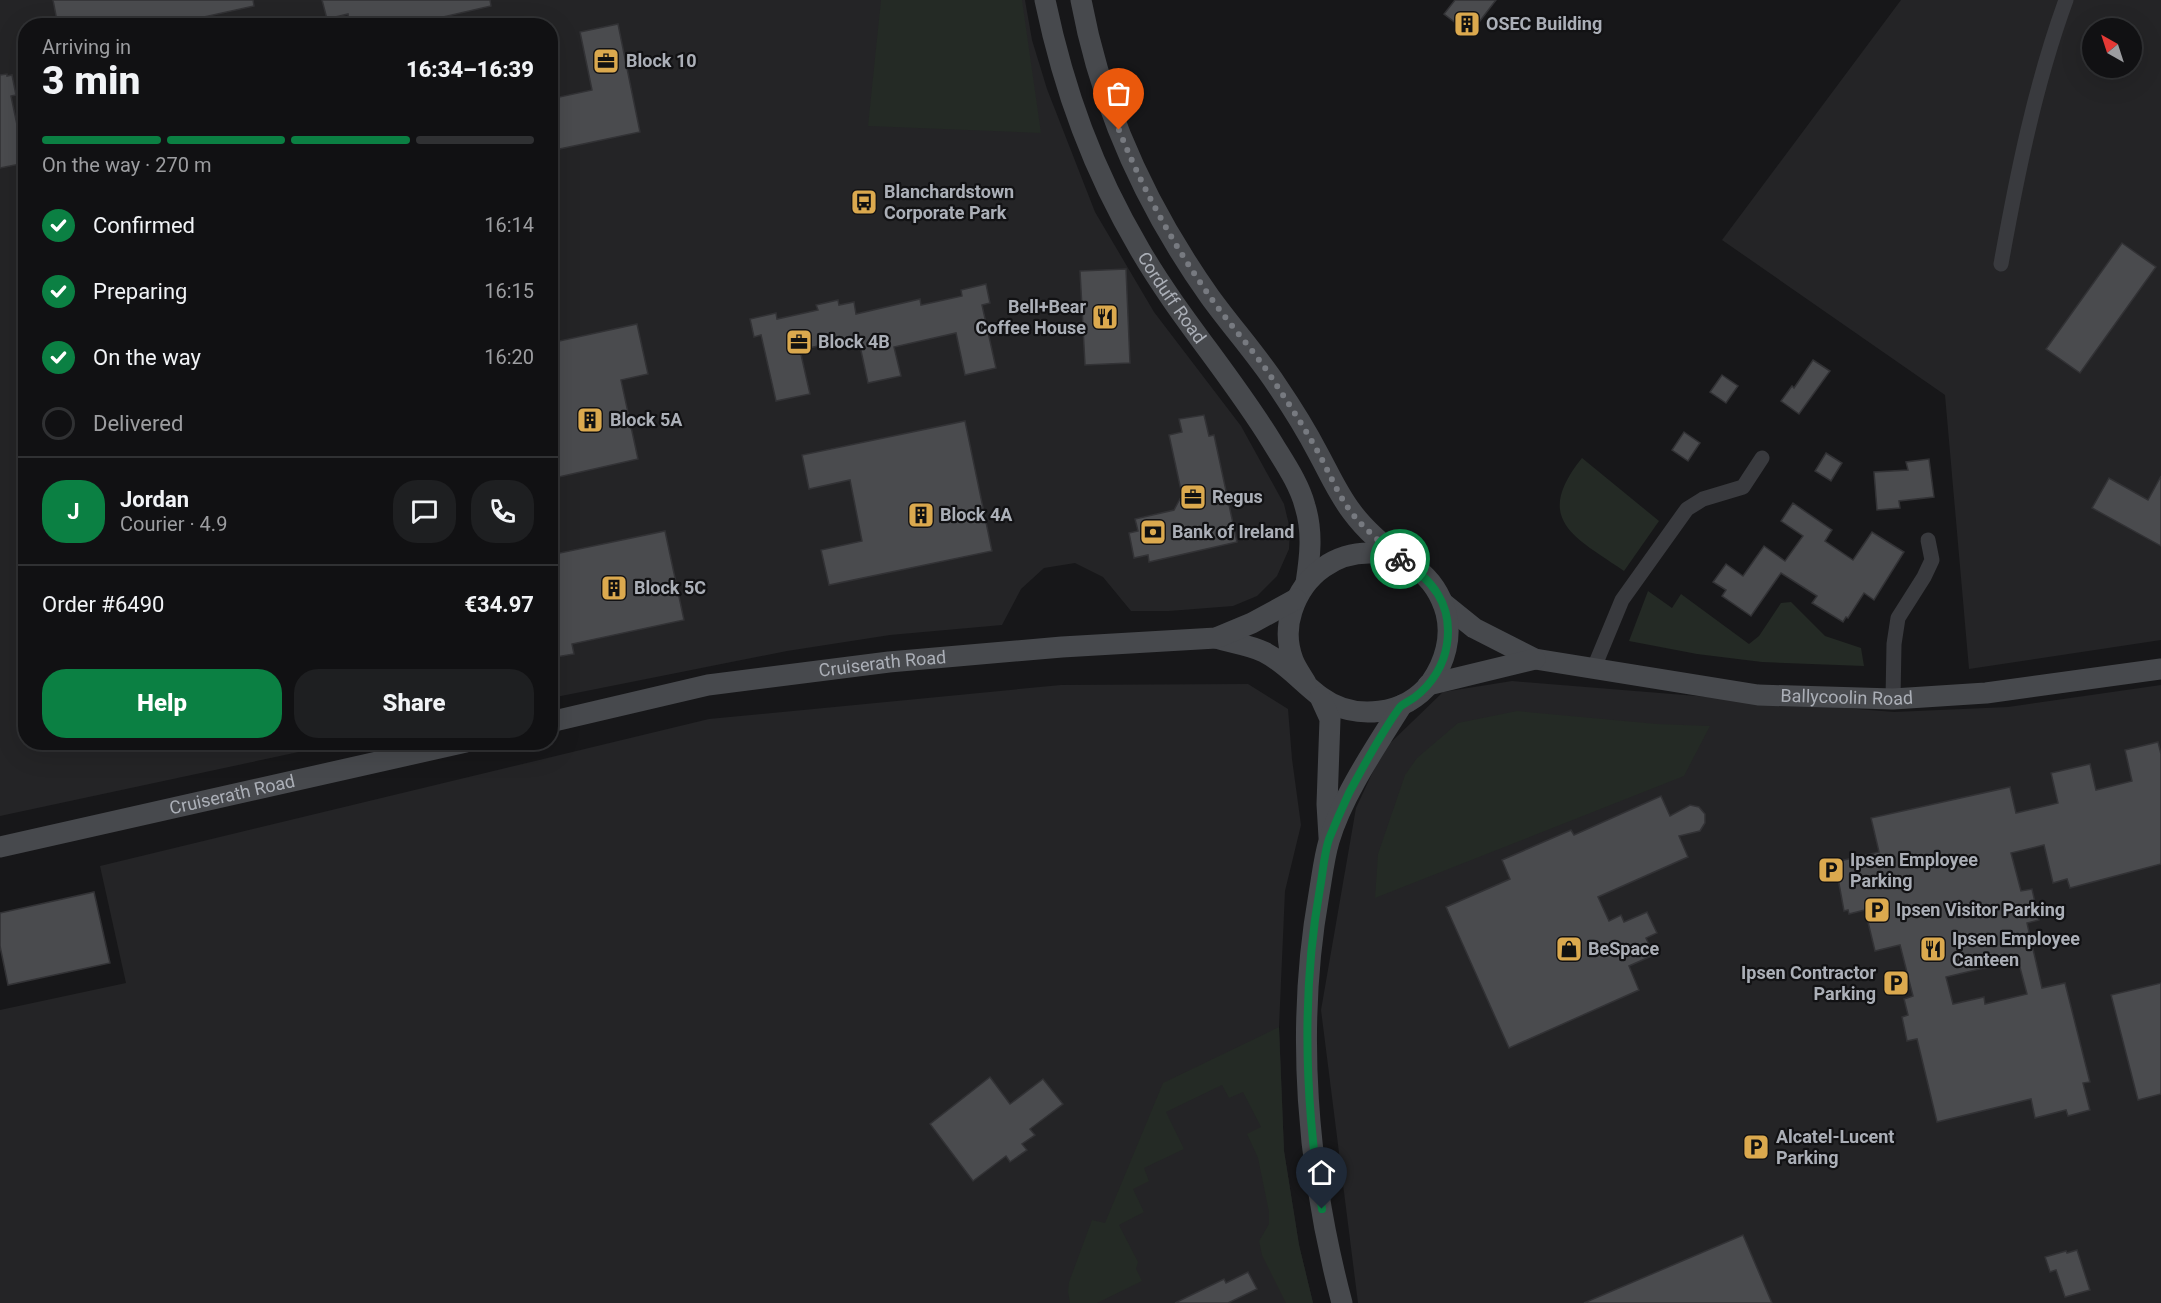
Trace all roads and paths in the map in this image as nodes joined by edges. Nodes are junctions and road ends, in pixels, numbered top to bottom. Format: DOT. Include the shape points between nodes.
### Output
graph roads {
  1 [pos="1045,0"];
  2 [pos="1081,0"];
  3 [pos="2066,0"];
  4 [pos="2001,264"];
  5 [pos="1762,458"];
  6 [pos="1928,540"];
  7 [pos="1401,559"];
  8 [pos="1301,591"];
  9 [pos="1443,603"];
  10 [pos="1216,638"];
  11 [pos="1535,659"];
  12 [pos="1593,669"];
  13 [pos="2161,669"];
  14 [pos="1428,685"];
  15 [pos="1313,690"];
  16 [pos="1893,699"];
  17 [pos="1402,705"];
  18 [pos="558,720"];
  19 [pos="430,750"];
  20 [pos="1329,840"];
  21 [pos="0,847"];
  22 [pos="1342,1303"];
  1 -- 8 [label="main road, Corduff Road" via="1071,101 1116,206 1171,298 1255,414 1294,479 1310,528 1310,555"];
  2 -- 7 [label="main road, Corduff Road" via="1112,112 1154,206 1205,289 1276,384 1352,512"];
  3 -- 4 [label="street" via="2018,169"];
  5 -- 12 [label="street" via="1743,487 1703,499 1687,509 1622,600"];
  6 -- 16 [label="street" via="1932,560 1898,618"];
  7 -- 8 [label="main road" via="1374,553 1345,556 1322,568"];
  7 -- 9 [label="main road" via="1419,570"];
  8 -- 10 [label="main road, Cruiserath Road" via="1252,623"];
  8 -- 15 [label="main road" via="1290,618 1288,638 1293,660"];
  9 -- 11 [label="main road, Ballycoolin Road" via="1474,628"];
  9 -- 14 [label="main road" via="1447,645"];
  10 -- 15 [label="main road, Cruiserath Road" via="1264,652"];
  10 -- 18 [label="main road, Cruiserath Road" via="889,662 708,685"];
  11 -- 12 [label="main road, Ballycoolin Road"];
  11 -- 14 [label="main road, Ballycoolin Road"];
  12 -- 16 [label="main road, Ballycoolin Road" via="1758,694"];
  13 -- 16 [label="main road, Ballycoolin Road" via="1986,693"];
  14 -- 17 [label="main road"];
  15 -- 17 [label="main road" via="1351,711 1370,713"];
  15 -- 20 [label="main road" via="1330,719"];
  17 -- 20 [label="main road" via="1349,793"];
  19 -- 21 [label="main road, Cruiserath Road"];
  20 -- 22 [label="main road" via="1313,928 1307,1060 1312,1147 1328,1251"];
}
